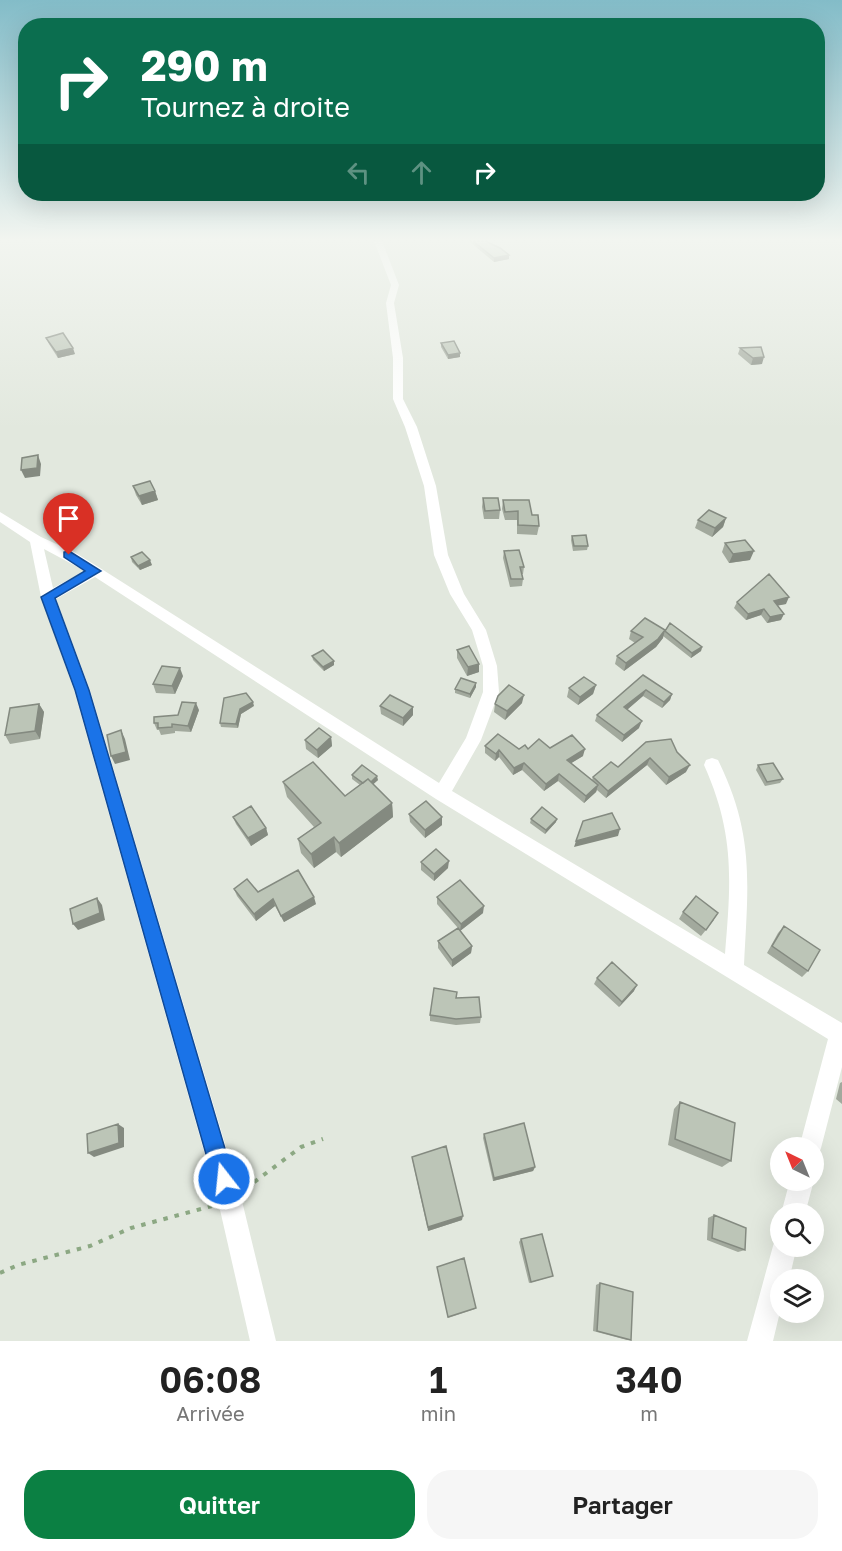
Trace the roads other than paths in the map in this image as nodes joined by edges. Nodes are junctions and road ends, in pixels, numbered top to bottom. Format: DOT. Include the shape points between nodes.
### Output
graph roads {
  1 [pos="390,304"];
  2 [pos="0,516"];
  3 [pos="36,540"];
  4 [pos="95,571"];
  5 [pos="48,597"];
  6 [pos="712,765"];
  7 [pos="442,794"];
  8 [pos="734,969"];
  9 [pos="841,1035"];
  10 [pos="813,1137"];
  11 [pos="782,1257"];
  12 [pos="263,1341"];
  13 [pos="760,1341"];
  1 -- 7 [label="street" via="398,358 398,399 430,486 441,555 457,594 479,630 490,666 491,692 474,740"];
  2 -- 3 [label="street"];
  3 -- 4 [label="street"];
  3 -- 5 [label="street"];
  4 -- 5 [label="street"];
  4 -- 7 [label="street"];
  5 -- 12 [label="street" via="82,690 230,1201"];
  6 -- 8 [label="street" via="736,832 739,875"];
  7 -- 8 [label="street"];
  8 -- 9 [label="street"];
  9 -- 10 [label="street"];
  11 -- 13 [label="street"];
}
